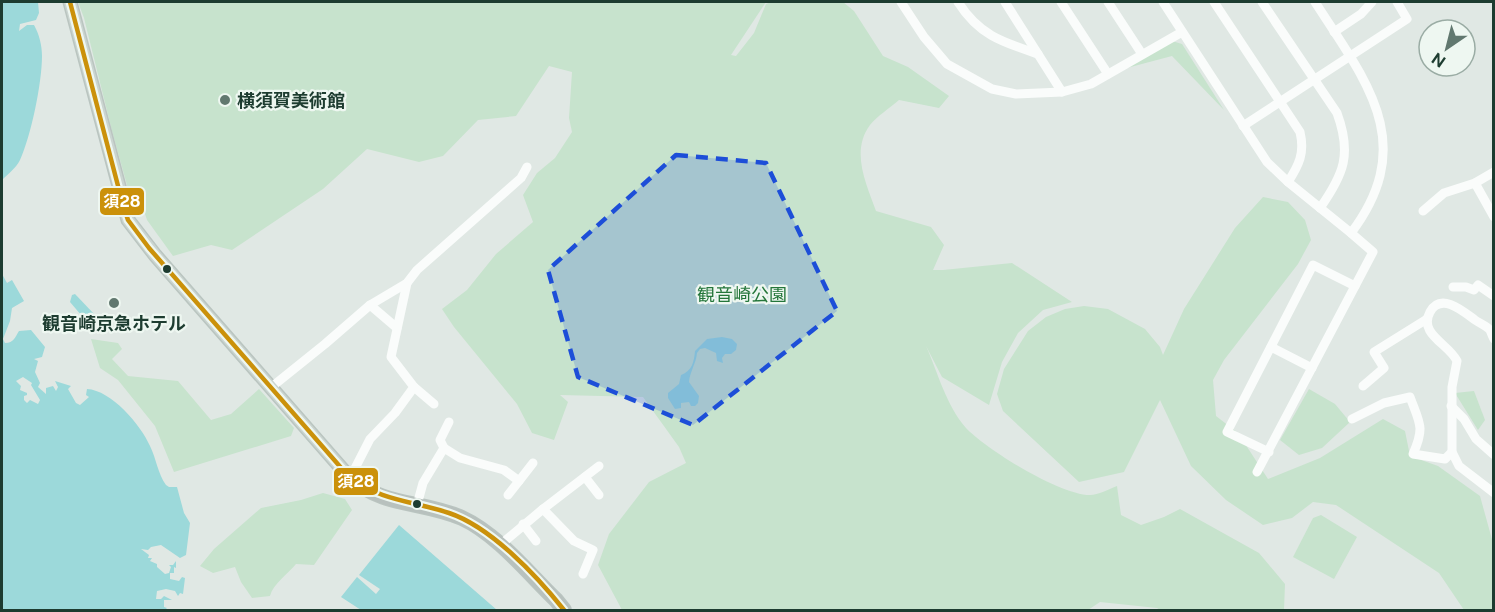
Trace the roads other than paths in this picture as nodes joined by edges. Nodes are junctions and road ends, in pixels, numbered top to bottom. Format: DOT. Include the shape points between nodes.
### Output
graph roads {
  1 [pos="70,2"];
  2 [pos="901,2"];
  3 [pos="958,2"];
  4 [pos="1005,2"];
  5 [pos="1061,2"];
  6 [pos="1108,2"];
  7 [pos="1214,2"];
  8 [pos="1262,2"];
  9 [pos="1315,2"];
  10 [pos="1397,2"];
  11 [pos="1167,3"];
  12 [pos="1368,4"];
  13 [pos="1182,32"];
  14 [pos="1334,32"];
  15 [pos="1038,54"];
  16 [pos="1142,54"];
  17 [pos="1350,57"];
  18 [pos="1108,74"];
  19 [pos="1316,80"];
  20 [pos="1062,92"];
  21 [pos="1279,102"];
  22 [pos="1243,126"];
  23 [pos="527,167"];
  24 [pos="1494,172"];
  25 [pos="1288,183"];
  26 [pos="1475,183"];
  27 [pos="1320,208"];
  28 [pos="1423,212"];
  29 [pos="1494,217"];
  30 [pos="1352,233"];
  31 [pos="407,283"];
  32 [pos="1355,286"];
  33 [pos="1453,287"];
  34 [pos="1494,296"];
  35 [pos="370,304"];
  36 [pos="1427,319"];
  37 [pos="398,328"];
  38 [pos="1493,333"];
  39 [pos="1271,348"];
  40 [pos="1312,368"];
  41 [pos="274,385"];
  42 [pos="1363,386"];
  43 [pos="414,387"];
  44 [pos="434,404"];
  45 [pos="1451,406"];
  46 [pos="1352,419"];
  47 [pos="449,422"];
  48 [pos="444,448"];
  49 [pos="1269,452"];
  50 [pos="1452,452"];
  51 [pos="1494,455"];
  52 [pos="533,463"];
  53 [pos="599,466"];
  54 [pos="1257,472"];
  55 [pos="585,477"];
  56 [pos="350,478"];
  57 [pos="519,481"];
  58 [pos="1492,489"];
  59 [pos="508,495"];
  60 [pos="599,495"];
  61 [pos="417,505"];
  62 [pos="543,508"];
  63 [pos="524,524"];
  64 [pos="536,541"];
  65 [pos="500,545"];
  66 [pos="583,574"];
  67 [pos="564,610"];
  1 -- 56 [label="main road" via="128,220"];
  2 -- 20 [label="street" via="933,50 967,76 992,89 1017,94"];
  3 -- 15 [label="street" via="985,33"];
  4 -- 15 [label="street"];
  5 -- 18 [label="street"];
  6 -- 16 [label="street"];
  7 -- 21 [label="street"];
  8 -- 19 [label="street"];
  9 -- 14 [label="street"];
  10 -- 17 [label="street" via="1407,19"];
  11 -- 13 [label="street"];
  12 -- 14 [label="street"];
  13 -- 16 [label="street"];
  13 -- 22 [label="street"];
  14 -- 17 [label="street"];
  15 -- 20 [label="street"];
  16 -- 18 [label="street"];
  17 -- 19 [label="street"];
  17 -- 30 [label="street" via="1373,97 1384,140 1376,192"];
  18 -- 20 [label="street" via="1091,84"];
  19 -- 21 [label="street"];
  19 -- 27 [label="street" via="1337,113 1345,151 1337,184"];
  21 -- 22 [label="street"];
  21 -- 25 [label="street" via="1300,132 1303,144 1298,166"];
  22 -- 25 [label="street" via="1267,162"];
  23 -- 31 [label="street" via="521,178"];
  24 -- 26 [label="street"];
  25 -- 27 [label="street"];
  26 -- 28 [label="street" via="1444,193"];
  26 -- 29 [label="street"];
  27 -- 30 [label="street"];
  30 -- 32 [label="street" via="1373,252"];
  31 -- 35 [label="street"];
  31 -- 37 [label="street"];
  32 -- 39 [label="street" via="1312,265"];
  32 -- 40 [label="street"];
  33 -- 34 [label="street" via="1474,290 1478,285"];
  35 -- 37 [label="street"];
  35 -- 41 [label="street"];
  36 -- 38 [label="street" via="1431,309 1440,303 1451,304"];
  36 -- 42 [label="street" via="1374,352 1384,368"];
  36 -- 45 [label="street" via="1428,330 1457,362"];
  37 -- 43 [label="street" via="391,357"];
  39 -- 40 [label="street"];
  39 -- 49 [label="street" via="1227,432"];
  40 -- 49 [label="street"];
  43 -- 44 [label="street"];
  43 -- 56 [label="street" via="370,439"];
  45 -- 50 [label="street"];
  45 -- 51 [label="street"];
  46 -- 50 [label="street" via="1384,403 1410,397 1421,436 1413,454 1445,459"];
  47 -- 48 [label="street" via="440,440"];
  48 -- 57 [label="street" via="460,458 504,470"];
  48 -- 61 [label="street" via="423,483"];
  49 -- 54 [label="street"];
  50 -- 58 [label="street" via="1459,466"];
  52 -- 57 [label="street"];
  53 -- 55 [label="street"];
  55 -- 60 [label="street"];
  55 -- 62 [label="street"];
  56 -- 61 [label="highway" via="377,496"];
  57 -- 59 [label="street"];
  61 -- 65 [label="highway" via="465,519"];
  62 -- 63 [label="street"];
  62 -- 66 [label="street" via="574,541 593,550"];
  63 -- 64 [label="street"];
  63 -- 65 [label="street"];
  65 -- 67 [label="highway"];
}
